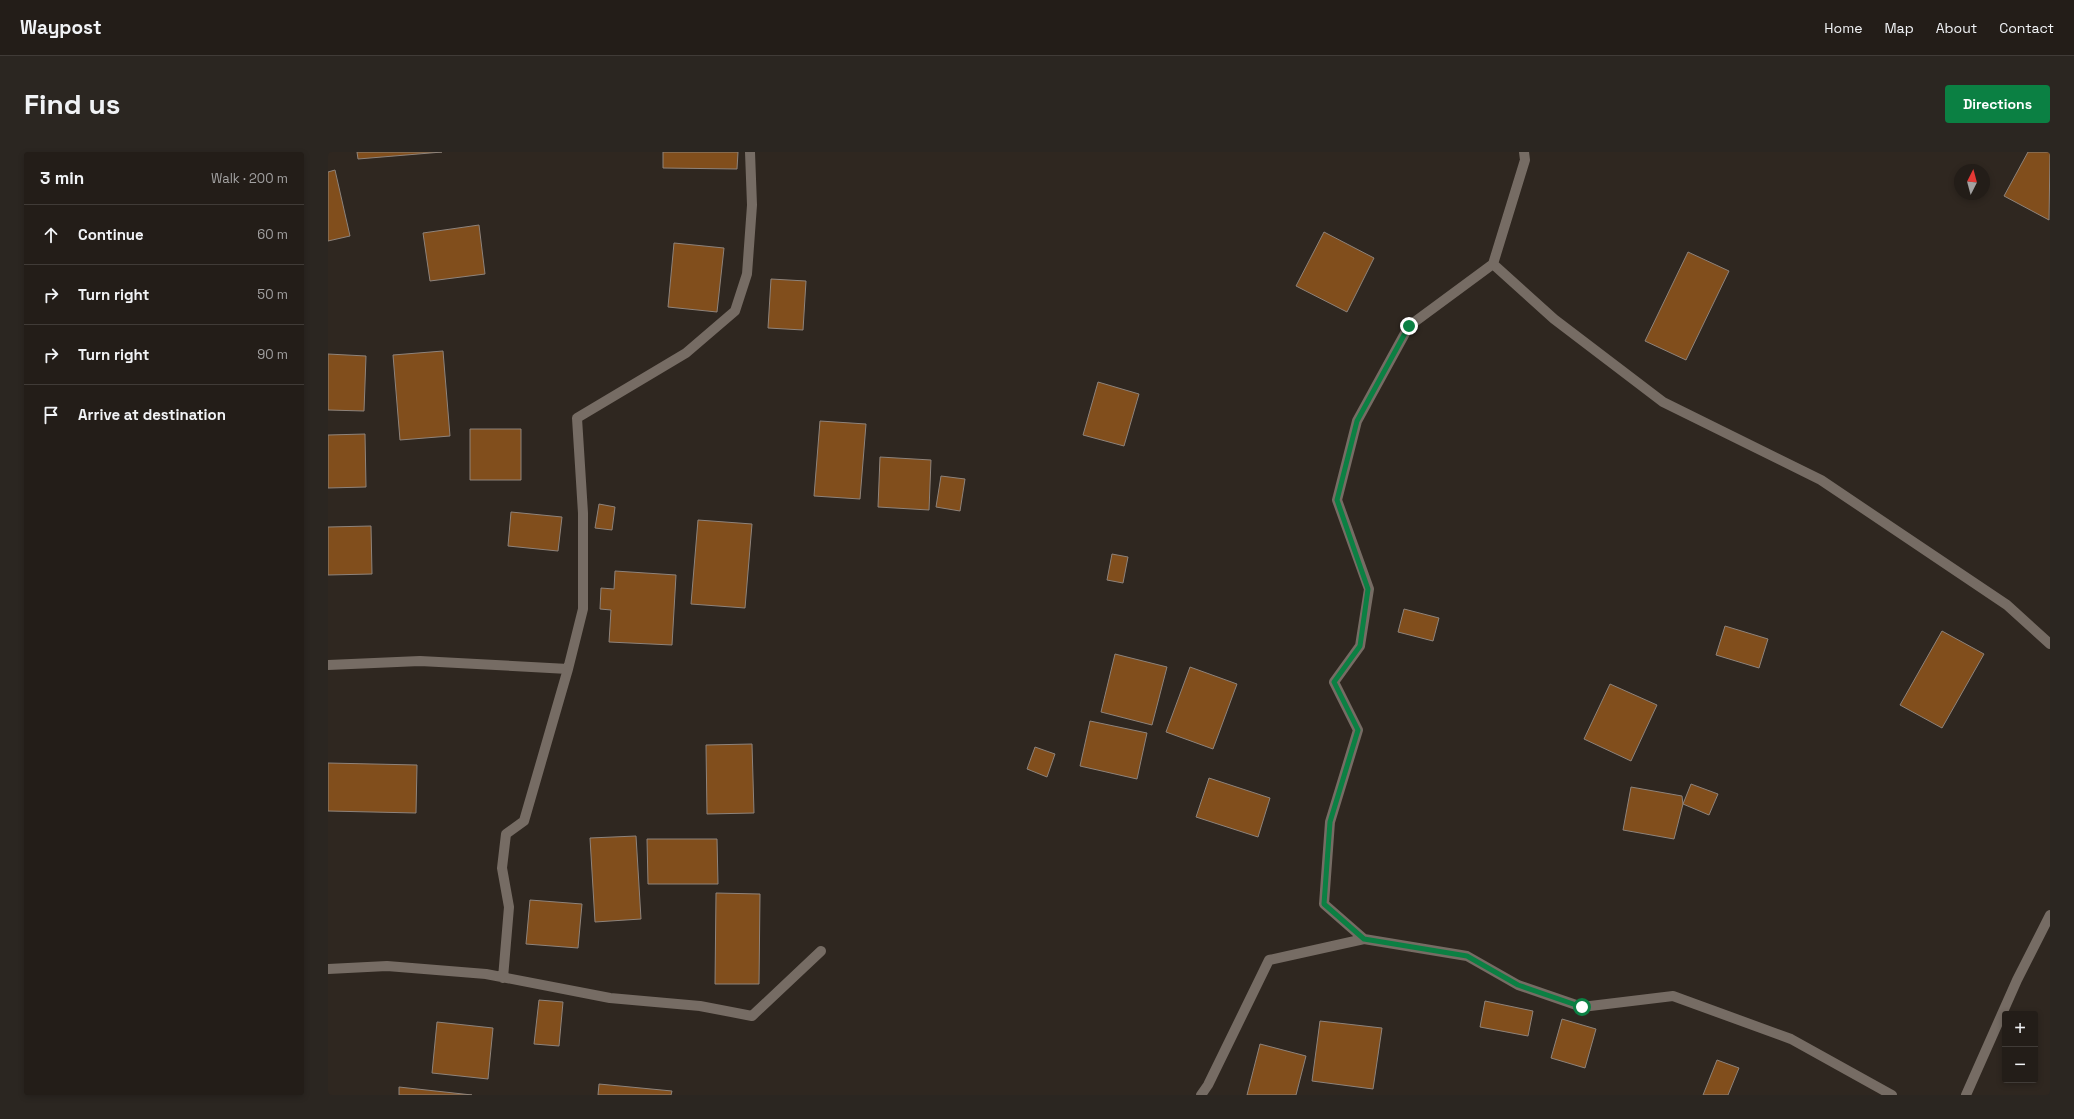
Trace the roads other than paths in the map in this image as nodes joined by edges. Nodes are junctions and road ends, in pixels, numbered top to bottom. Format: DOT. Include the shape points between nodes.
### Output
graph roads {
  1 [pos="750,152"];
  2 [pos="1524,152"];
  3 [pos="1493,264"];
  4 [pos="2050,644"];
  5 [pos="328,665"];
  6 [pos="568,669"];
  7 [pos="2050,915"];
  8 [pos="1364,939"];
  9 [pos="821,951"];
  10 [pos="328,969"];
  11 [pos="503,978"];
  12 [pos="1201,1095"];
  13 [pos="1892,1095"];
  14 [pos="1966,1095"];
  1 -- 6 [label="street" via="752,205 747,274 735,311 686,353 577,418 583,513 583,609"];
  2 -- 3 [label="street" via="1525,160"];
  3 -- 4 [label="street" via="1554,319 1663,402 1821,480 2006,605"];
  3 -- 8 [label="street" via="1409,326 1357,421 1337,500 1368,589 1360,646 1334,682 1358,730 1330,822 1324,904"];
  5 -- 6 [label="street" via="420,661"];
  6 -- 11 [label="street" via="524,821 506,834 502,868 509,906"];
  7 -- 14 [label="street" via="2017,980"];
  8 -- 12 [label="street" via="1269,960"];
  8 -- 13 [label="street" via="1467,956 1518,985 1582,1007 1673,996 1791,1039"];
  9 -- 11 [label="street" via="752,1016 700,1006 610,998"];
  10 -- 11 [label="street" via="386,966 486,974"];
}
